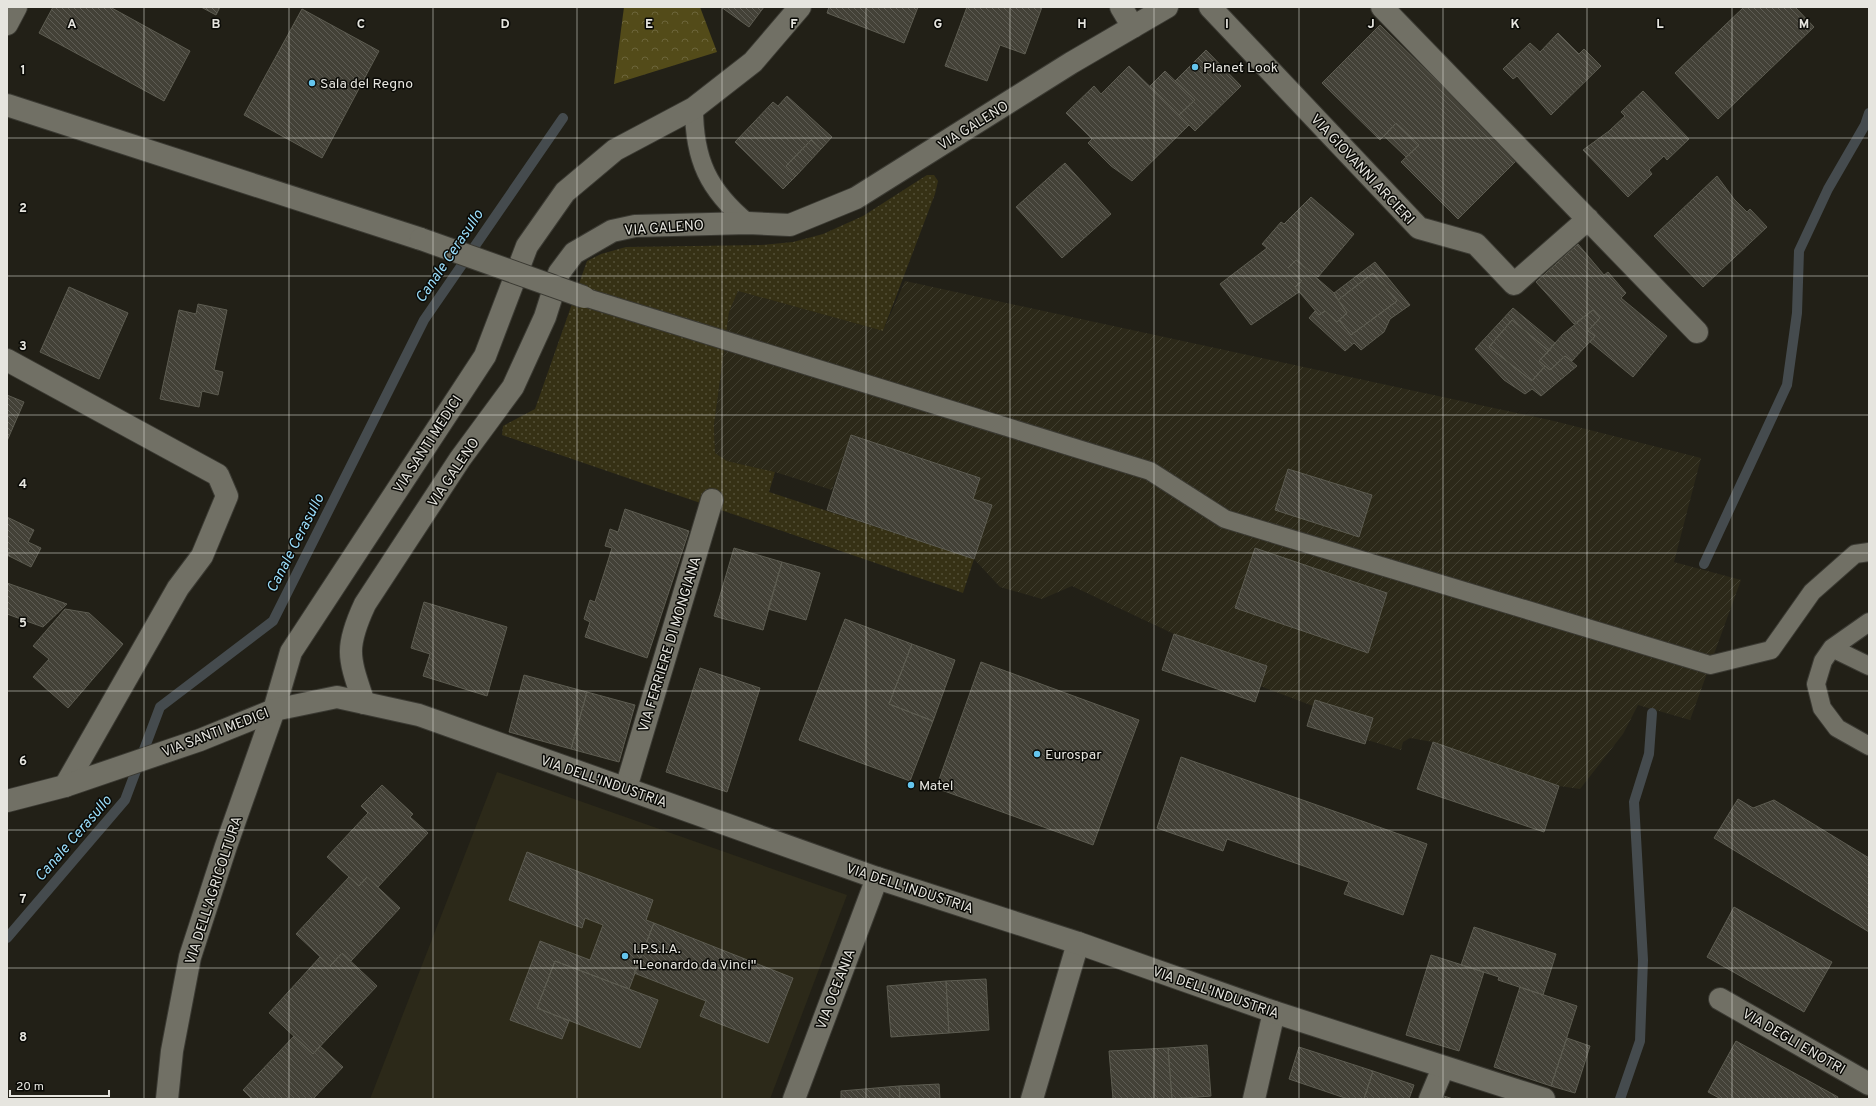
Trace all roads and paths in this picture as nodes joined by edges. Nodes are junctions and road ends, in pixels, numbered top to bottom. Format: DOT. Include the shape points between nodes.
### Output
graph roads {
  1 [pos="16,7"];
  2 [pos="800,7"];
  3 [pos="1121,7"];
  4 [pos="1167,7"];
  5 [pos="1210,7"];
  6 [pos="1382,7"];
  7 [pos="7,24"];
  8 [pos="1133,27"];
  9 [pos="7,105"];
  10 [pos="694,108"];
  11 [pos="1588,219"];
  12 [pos="748,223"];
  13 [pos="584,297"];
  14 [pos="1698,332"];
  15 [pos="7,360"];
  16 [pos="712,500"];
  17 [pos="1869,552"];
  18 [pos="1869,622"];
  19 [pos="1832,648"];
  20 [pos="1869,666"];
  21 [pos="364,703"];
  22 [pos="274,710"];
  23 [pos="1869,746"];
  24 [pos="66,786"];
  25 [pos="626,788"];
  26 [pos="7,801"];
  27 [pos="877,878"];
  28 [pos="1078,943"];
  29 [pos="1720,999"];
  30 [pos="1274,1012"];
  31 [pos="1443,1068"];
  32 [pos="1869,1084"];
  33 [pos="167,1099"];
  34 [pos="794,1099"];
  35 [pos="1032,1099"];
  36 [pos="1254,1099"];
  37 [pos="1430,1099"];
  38 [pos="1544,1099"];
  1 -- 7 [label="street"];
  2 -- 10 [label="street, VIA SANTI MEDICI" via="754,62"];
  3 -- 8 [label="street"];
  4 -- 8 [label="street, VIA GALENO"];
  5 -- 11 [label="street, VIA GIOVANNI ARCIERI" via="1418,228 1476,244 1514,284"];
  6 -- 11 [label="street"];
  8 -- 12 [label="street, VIA GALENO" via="856,198 790,224"];
  9 -- 13 [label="street, bridge" via="421,239"];
  10 -- 12 [label="lane" via="694,131 706,175 718,194"];
  10 -- 22 [label="street, VIA SANTI MEDICI" via="614,150 565,192 528,246 485,356 291,652"];
  11 -- 14 [label="street"];
  12 -- 21 [label="street, VIA GALENO" via="635,226 612,231 574,253 559,273 545,317 513,387 460,459 365,604 357,621 350,649 352,668"];
  13 -- 17 [label="lane" via="1150,471 1225,519 1710,665 1771,650 1812,592 1855,554"];
  15 -- 24 [label="street" via="218,475 227,496 202,556 178,588"];
  16 -- 25 [label="street, VIA FERRIERE DI MONGIANA"];
  18 -- 19 [label="lane"];
  19 -- 20 [label="lane"];
  19 -- 23 [label="lane" via="1823,661 1816,684 1822,708 1837,728"];
  21 -- 22 [label="street, VIA DELL'INDUSTRIA" via="337,697"];
  21 -- 25 [label="street, VIA DELL'INDUSTRIA" via="419,716"];
  22 -- 24 [label="street, VIA SANTI MEDICI" via="200,740"];
  22 -- 33 [label="street, VIA DELL'AGRICOLTURA" via="190,957 172,1051"];
  24 -- 26 [label="street, VIA SANTI MEDICI"];
  25 -- 27 [label="street, VIA DELL'INDUSTRIA"];
  27 -- 28 [label="street, VIA DELL'INDUSTRIA"];
  27 -- 34 [label="street, VIA OCEANIA"];
  28 -- 30 [label="street, VIA DELL'INDUSTRIA"];
  28 -- 35 [label="street"];
  29 -- 32 [label="street, VIA DEGLI ENOTRI"];
  30 -- 31 [label="street, VIA DELL'INDUSTRIA"];
  30 -- 36 [label="street"];
  31 -- 37 [label="street"];
  31 -- 38 [label="street, VIA DELL'INDUSTRIA"];
}
